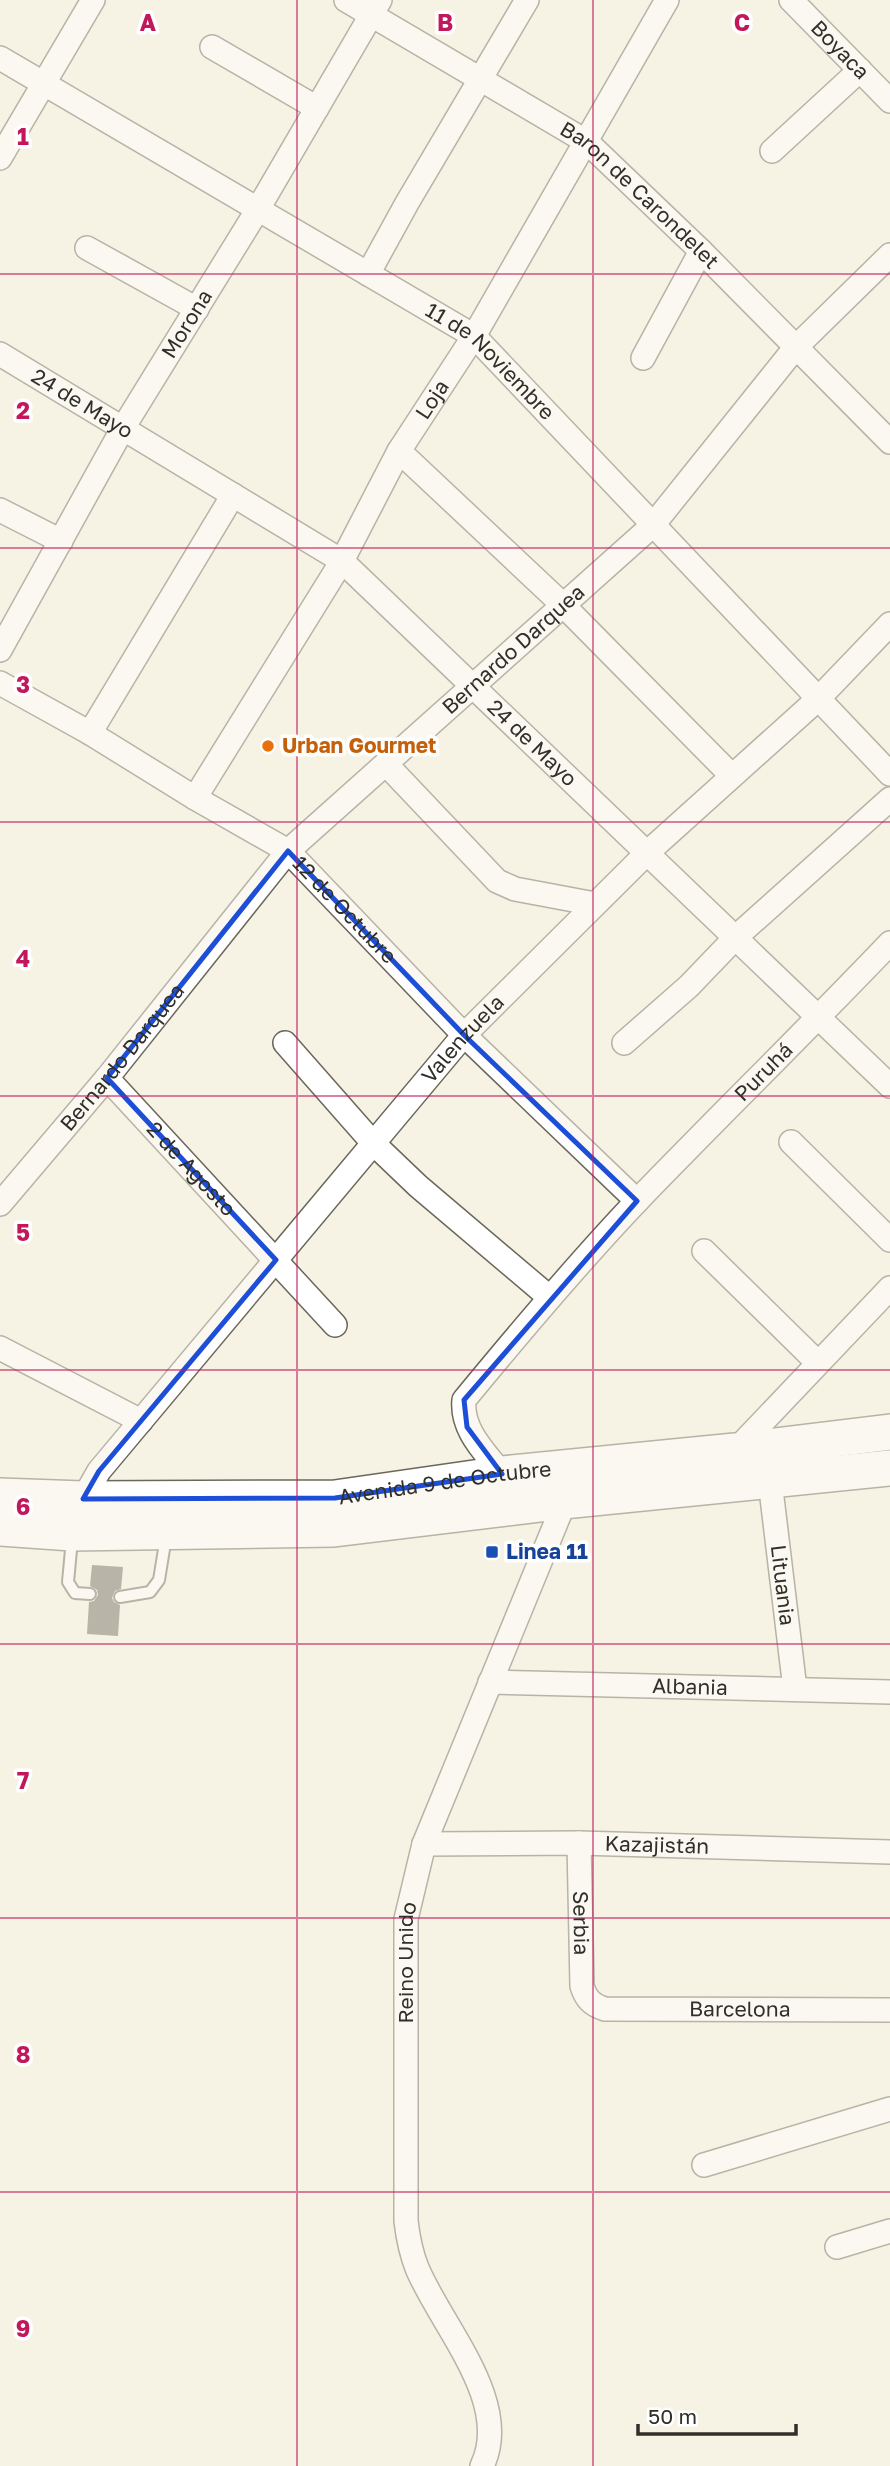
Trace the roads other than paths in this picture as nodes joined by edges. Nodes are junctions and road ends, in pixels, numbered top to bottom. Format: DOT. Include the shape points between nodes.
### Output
graph roads {
  1 [pos="93,0"];
  2 [pos="346,0"];
  3 [pos="527,0"];
  4 [pos="667,0"];
  5 [pos="791,0"];
  6 [pos="376,7"];
  7 [pos="212,47"];
  8 [pos="0,58"];
  9 [pos="860,70"];
  10 [pos="481,79"];
  11 [pos="44,84"];
  12 [pos="890,100"];
  13 [pos="317,108"];
  14 [pos="587,142"];
  15 [pos="772,151"];
  16 [pos="0,158"];
  17 [pos="258,209"];
  18 [pos="87,248"];
  19 [pos="701,251"];
  20 [pos="890,255"];
  21 [pos="368,274"];
  22 [pos="197,309"];
  23 [pos="474,336"];
  24 [pos="795,348"];
  25 [pos="0,354"];
  26 [pos="643,358"];
  27 [pos="123,428"];
  28 [pos="890,442"];
  29 [pos="399,451"];
  30 [pos="233,495"];
  31 [pos="0,510"];
  32 [pos="653,525"];
  33 [pos="61,541"];
  34 [pos="342,561"];
  35 [pos="563,605"];
  36 [pos="890,624"];
  37 [pos="0,650"];
  38 [pos="0,683"];
  39 [pos="473,686"];
  40 [pos="818,699"];
  41 [pos="90,733"];
  42 [pos="386,764"];
  43 [pos="890,774"];
  44 [pos="732,776"];
  45 [pos="195,798"];
  46 [pos="890,799"];
  47 [pos="288,851"];
  48 [pos="648,852"];
  49 [pos="595,904"];
  50 [pos="736,937"];
  51 [pos="890,943"];
  52 [pos="819,1018"];
  53 [pos="464,1035"];
  54 [pos="285,1043"];
  55 [pos="624,1043"];
  56 [pos="107,1078"];
  57 [pos="890,1086"];
  58 [pos="791,1142"];
  59 [pos="373,1143"];
  60 [pos="637,1201"];
  61 [pos="0,1204"];
  62 [pos="890,1240"];
  63 [pos="704,1251"];
  64 [pos="276,1260"];
  65 [pos="890,1289"];
  66 [pos="549,1297"];
  67 [pos="335,1325"];
  68 [pos="0,1348"];
  69 [pos="818,1363"];
  70 [pos="141,1421"];
  71 [pos="890,1432"];
  72 [pos="735,1451"];
  73 [pos="890,1468"];
  74 [pos="502,1474"];
  75 [pos="770,1481"];
  76 [pos="567,1485"];
  77 [pos="0,1496"];
  78 [pos="83,1499"];
  79 [pos="0,1528"];
  80 [pos="167,1532"];
  81 [pos="72,1533"];
  82 [pos="90,1594"];
  83 [pos="121,1597"];
  84 [pos="490,1682"];
  85 [pos="795,1689"];
  86 [pos="890,1692"];
  87 [pos="579,1843"];
  88 [pos="424,1844"];
  89 [pos="890,1852"];
  90 [pos="589,2001"];
  91 [pos="890,2010"];
  92 [pos="890,2109"];
  93 [pos="704,2165"];
  94 [pos="890,2231"];
  95 [pos="837,2247"];
  96 [pos="482,2466"];
  1 -- 11 [label="street"];
  2 -- 6 [label="street, Baron de Carondelet"];
  3 -- 10 [label="street"];
  4 -- 14 [label="street, Loja"];
  5 -- 9 [label="street, Boyaca"];
  6 -- 10 [label="street, Baron de Carondelet"];
  6 -- 13 [label="street, Morona"];
  7 -- 13 [label="street"];
  8 -- 11 [label="street, 11 de Noviembre"];
  9 -- 12 [label="street, Boyaca"];
  9 -- 15 [label="street"];
  10 -- 14 [label="street, Baron de Carondelet"];
  10 -- 21 [label="street"];
  11 -- 16 [label="street"];
  11 -- 17 [label="street, 11 de Noviembre"];
  13 -- 17 [label="street, Morona"];
  14 -- 19 [label="street, Baron de Carondelet"];
  14 -- 23 [label="street, Loja"];
  17 -- 21 [label="street, 11 de Noviembre"];
  17 -- 22 [label="street, Morona"];
  18 -- 22 [label="street"];
  19 -- 24 [label="street, Baron de Carondelet"];
  19 -- 26 [label="street"];
  20 -- 24 [label="street, Bernardo Darquea"];
  21 -- 23 [label="street, 11 de Noviembre"];
  22 -- 27 [label="street, Morona"];
  23 -- 29 [label="street, Loja"];
  23 -- 32 [label="street, 11 de Noviembre"];
  24 -- 28 [label="street, Baron de Carondelet"];
  24 -- 32 [label="street, Bernardo Darquea"];
  25 -- 27 [label="street, 24 de Mayo"];
  27 -- 30 [label="street, 24 de Mayo"];
  27 -- 33 [label="street, Morona"];
  29 -- 34 [label="street, Loja"];
  29 -- 35 [label="street"];
  30 -- 34 [label="street, 24 de Mayo"];
  30 -- 41 [label="street"];
  31 -- 33 [label="street"];
  32 -- 35 [label="street, Bernardo Darquea"];
  32 -- 40 [label="street, 11 de Noviembre"];
  33 -- 37 [label="street, Morona"];
  34 -- 39 [label="street, 24 de Mayo"];
  34 -- 45 [label="street, Loja"];
  35 -- 39 [label="street, Bernardo Darquea"];
  35 -- 44 [label="street"];
  36 -- 40 [label="street, Valenzuela"];
  38 -- 41 [label="street, 12 de Octubre"];
  39 -- 42 [label="street, Bernardo Darquea"];
  39 -- 48 [label="street, 24 de Mayo"];
  40 -- 43 [label="street, 11 de Noviembre"];
  40 -- 44 [label="street, Valenzuela"];
  41 -- 45 [label="street, 12 de Octubre"];
  42 -- 47 [label="street, Bernardo Darquea"];
  42 -- 49 [label="street" via="497,881"];
  44 -- 48 [label="street, Valenzuela"];
  45 -- 47 [label="street, 12 de Octubre"];
  46 -- 50 [label="street"];
  47 -- 53 [label="street, 12 de Octubre"];
  47 -- 56 [label="street, Bernardo Darquea"];
  48 -- 49 [label="street, Valenzuela"];
  48 -- 50 [label="street, 24 de Mayo"];
  49 -- 53 [label="street, Valenzuela"];
  50 -- 52 [label="street, 24 de Mayo"];
  50 -- 55 [label="street"];
  51 -- 52 [label="street, Puruhá"];
  52 -- 57 [label="street, 24 de Mayo"];
  52 -- 60 [label="street, Puruhá"];
  53 -- 59 [label="street, Valenzuela"];
  53 -- 60 [label="street, 12 de Octubre"];
  54 -- 59 [label="street"];
  56 -- 61 [label="street, Bernardo Darquea"];
  56 -- 64 [label="street, 2 de Agosto"];
  58 -- 62 [label="street"];
  59 -- 64 [label="street, Valenzuela"];
  59 -- 66 [label="street"];
  60 -- 66 [label="street, Puruhá"];
  63 -- 69 [label="street"];
  64 -- 67 [label="street, 2 de Agosto"];
  64 -- 70 [label="street, Valenzuela"];
  65 -- 69 [label="street"];
  66 -- 74 [label="street, Puruhá" via="464,1400 467,1427"];
  68 -- 70 [label="street"];
  69 -- 72 [label="street"];
  70 -- 78 [label="street, Valenzuela" via="99,1471"];
  71 -- 72 [label="main road, Avenida 9 de Octubre"];
  72 -- 76 [label="main road, Avenida 9 de Octubre"];
  73 -- 75 [label="main road, Avenida 9 de Octubre"];
  74 -- 76 [label="main road, Avenida 9 de Octubre"];
  74 -- 78 [label="main road, Avenida 9 de Octubre" via="335,1497"];
  75 -- 76 [label="main road, Avenida 9 de Octubre"];
  75 -- 85 [label="street, Lituania"];
  76 -- 80 [label="main road, Avenida 9 de Octubre" via="334,1529"];
  76 -- 84 [label="street, Reino Unido"];
  77 -- 78 [label="main road, Avenida 9 de Octubre"];
  79 -- 81 [label="main road, Avenida 9 de Octubre"];
  80 -- 81 [label="main road, Avenida 9 de Octubre"];
  80 -- 83 [label="lane" via="159,1580 150,1592"];
  81 -- 82 [label="lane" via="68,1583 75,1593"];
  84 -- 85 [label="street, Albania"];
  84 -- 88 [label="street, Reino Unido"];
  85 -- 86 [label="street, Albania"];
  87 -- 88 [label="street, Kazajistán"];
  87 -- 89 [label="street, Kazajistán"];
  87 -- 90 [label="street, Serbia" via="582,1986"];
  88 -- 96 [label="street, Reino Unido" via="406,1919 406,2221 418,2271 486,2405 491,2439"];
  90 -- 91 [label="street, Barcelona" via="605,2009"];
  92 -- 93 [label="street"];
  94 -- 95 [label="street"];
}
